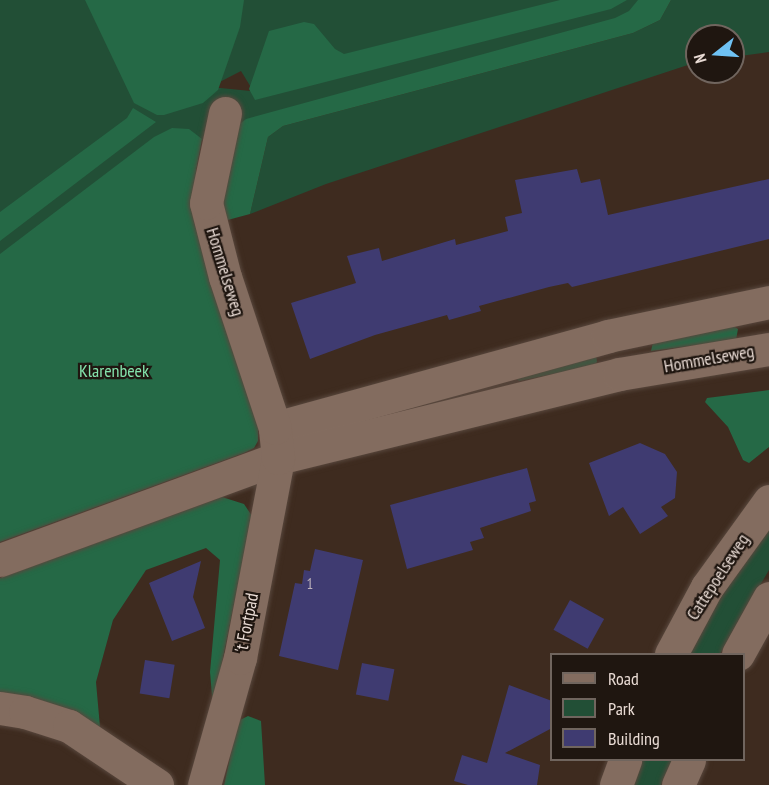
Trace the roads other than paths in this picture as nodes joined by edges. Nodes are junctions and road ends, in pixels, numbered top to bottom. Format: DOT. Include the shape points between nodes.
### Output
graph roads {
  1 [pos="225,113"];
  2 [pos="762,304"];
  3 [pos="608,336"];
  4 [pos="766,350"];
  5 [pos="619,374"];
  6 [pos="415,386"];
  7 [pos="423,422"];
  8 [pos="277,443"];
  9 [pos="769,501"];
  10 [pos="0,560"];
  11 [pos="769,598"];
  12 [pos="672,653"];
  13 [pos="739,653"];
  14 [pos="0,708"];
  15 [pos="625,761"];
  16 [pos="688,761"];
  17 [pos="157,785"];
  18 [pos="204,785"];
  19 [pos="616,785"];
  20 [pos="678,785"];
  1 -- 8 [label="street, Hommelseweg" via="206,203 214,242"];
  2 -- 3 [label="street, Hommelseweg"];
  2 -- 4 [label="street, Hommelseweg"];
  3 -- 5 [label="street"];
  3 -- 6 [label="street, Hommelseweg"];
  4 -- 5 [label="street, Hommelseweg"];
  5 -- 7 [label="street, Hommelseweg"];
  6 -- 7 [label="street"];
  6 -- 8 [label="street, Hommelseweg"];
  7 -- 8 [label="street, Hommelseweg"];
  8 -- 10 [label="street, Hommelseweg"];
  8 -- 18 [label="street, 't Fortpad" via="240,658"];
  9 -- 12 [label="street, Cattepoelseweg" via="707,587"];
  11 -- 13 [label="street"];
  14 -- 17 [label="street" via="69,726"];
  15 -- 19 [label="street"];
  16 -- 20 [label="street"];
}
